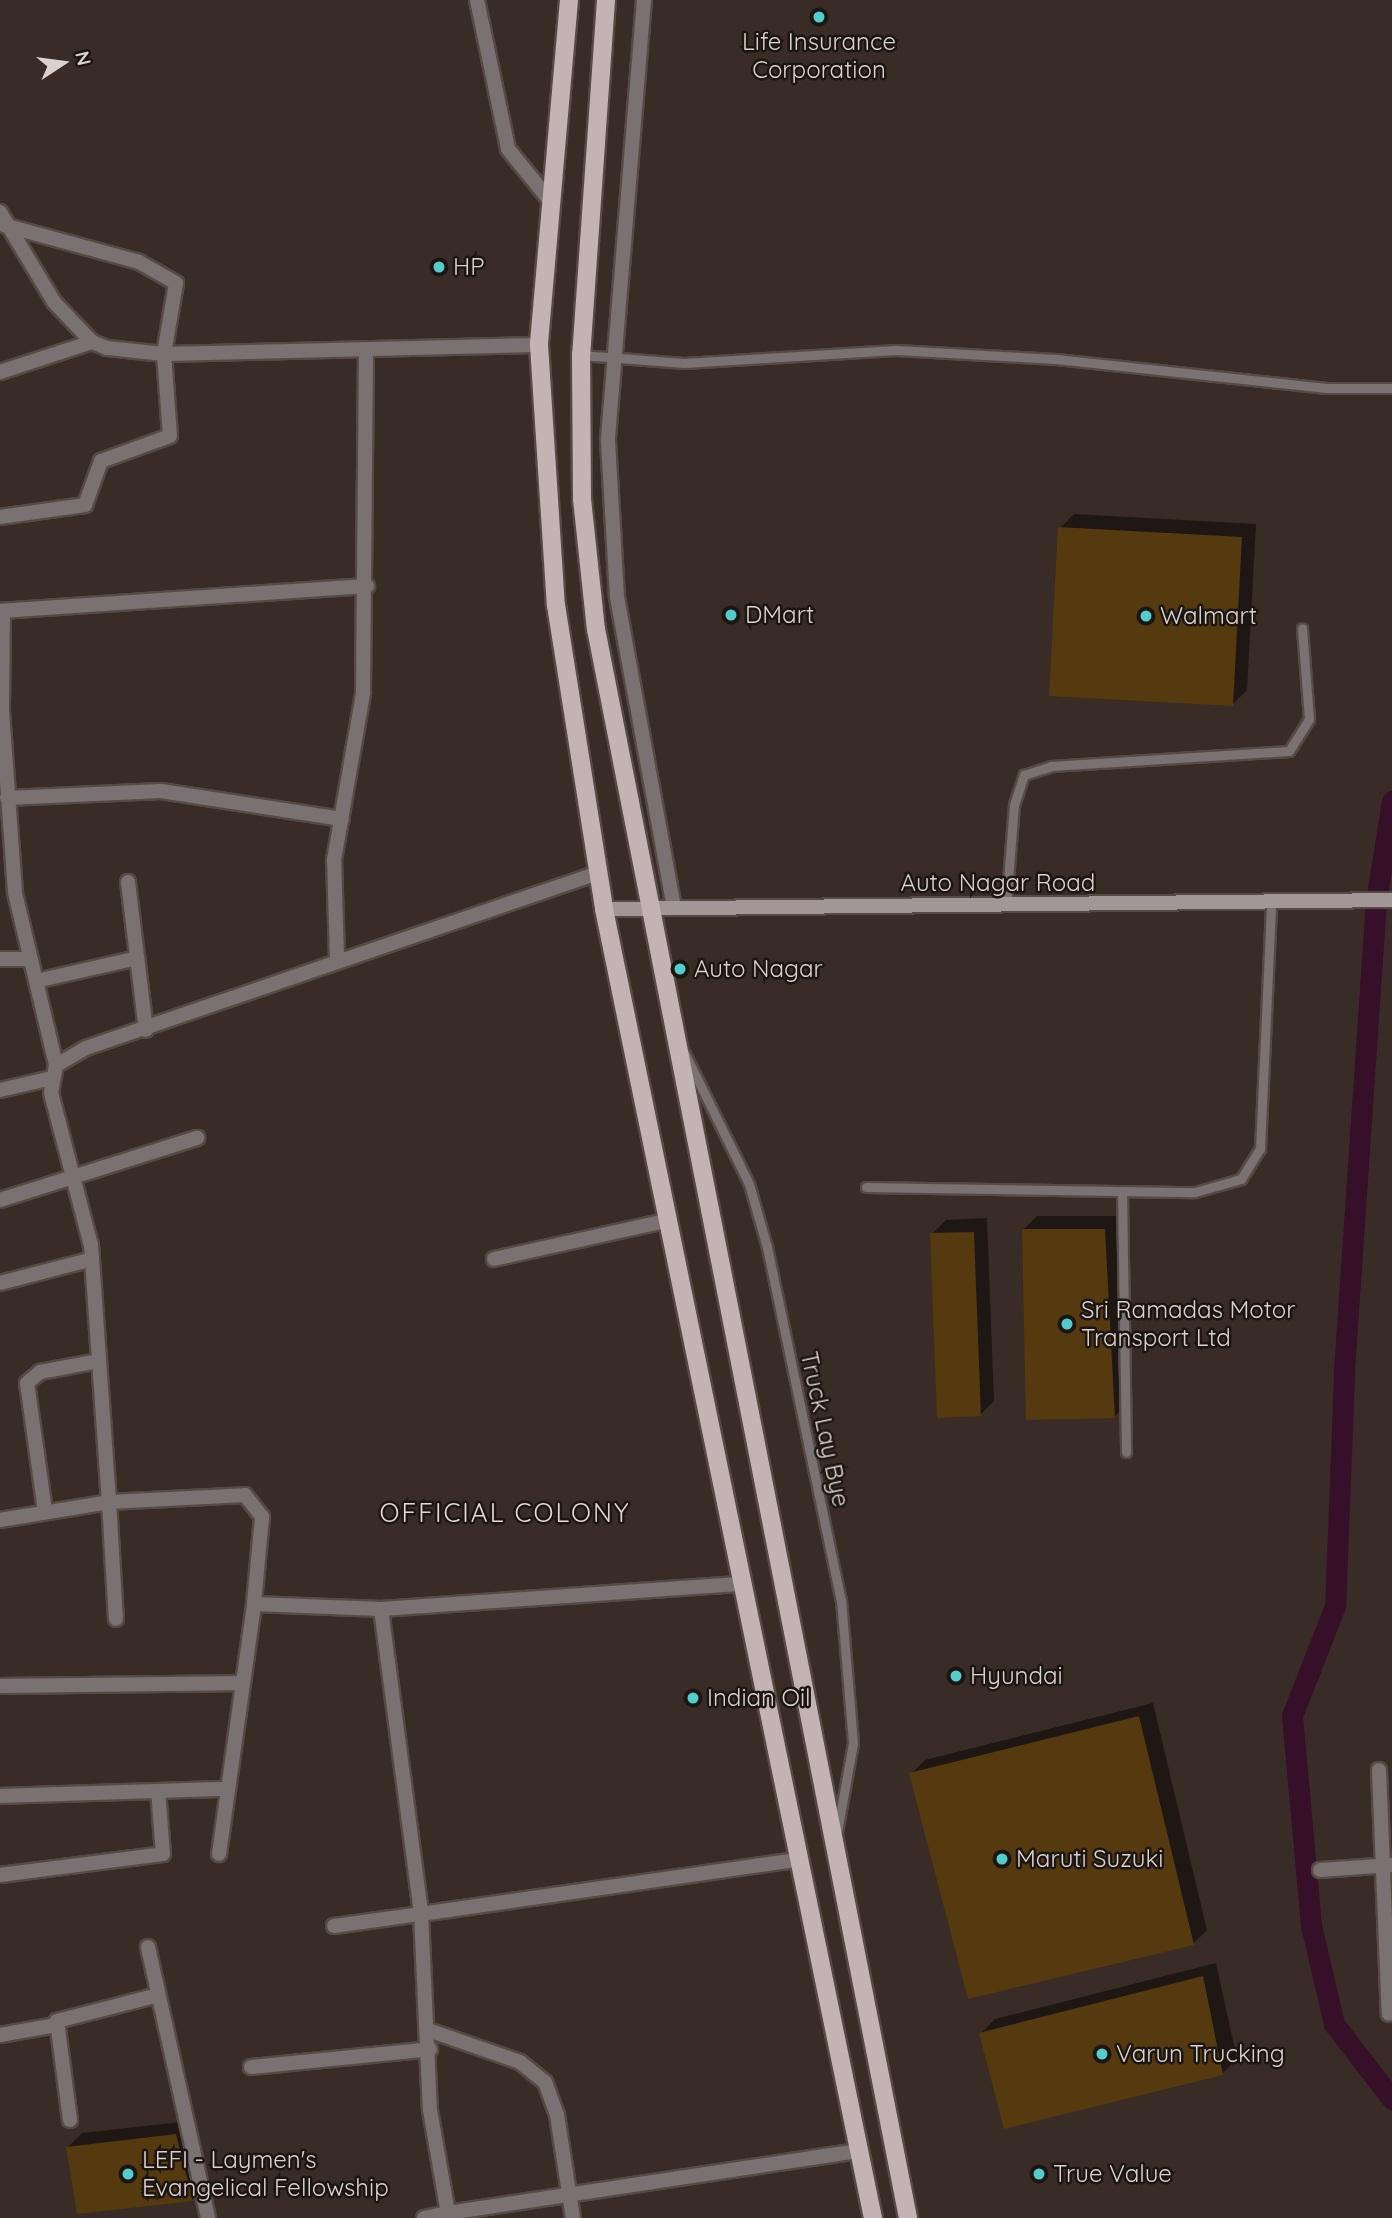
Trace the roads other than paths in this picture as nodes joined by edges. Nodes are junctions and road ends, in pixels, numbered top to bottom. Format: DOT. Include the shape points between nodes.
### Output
graph roads {
  1 [pos="477,0"];
  2 [pos="569,0"];
  3 [pos="606,0"];
  4 [pos="644,0"];
  5 [pos="551,202"];
  6 [pos="3,221"];
  7 [pos="92,342"];
  8 [pos="538,345"];
  9 [pos="366,351"];
  10 [pos="164,354"];
  11 [pos="581,355"];
  12 [pos="612,360"];
  13 [pos="0,372"];
  14 [pos="1392,388"];
  15 [pos="0,517"];
  16 [pos="367,586"];
  17 [pos="1,611"];
  18 [pos="1302,628"];
  19 [pos="7,798"];
  20 [pos="342,819"];
  21 [pos="6,853"];
  22 [pos="598,873"];
  23 [pos="128,882"];
  24 [pos="1392,900"];
  25 [pos="1271,904"];
  26 [pos="1006,906"];
  27 [pos="674,907"];
  28 [pos="604,909"];
  29 [pos="650,909"];
  30 [pos="137,958"];
  31 [pos="0,959"];
  32 [pos="30,959"];
  33 [pos="337,959"];
  34 [pos="36,981"];
  35 [pos="669,1028"];
  36 [pos="146,1030"];
  37 [pos="54,1071"];
  38 [pos="0,1090"];
  39 [pos="197,1138"];
  40 [pos="74,1178"];
  41 [pos="866,1187"];
  42 [pos="1122,1192"];
  43 [pos="0,1200"];
  44 [pos="670,1220"];
  45 [pos="494,1259"];
  46 [pos="89,1260"];
  47 [pos="0,1283"];
  48 [pos="98,1361"];
  49 [pos="1126,1452"];
  50 [pos="109,1502"];
  51 [pos="45,1511"];
  52 [pos="0,1520"];
  53 [pos="742,1584"];
  54 [pos="254,1604"];
  55 [pos="381,1609"];
  56 [pos="116,1619"];
  57 [pos="243,1683"];
  58 [pos="0,1686"];
  59 [pos="1379,1770"];
  60 [pos="228,1789"];
  61 [pos="158,1791"];
  62 [pos="0,1796"];
  63 [pos="219,1854"];
  64 [pos="833,1857"];
  65 [pos="798,1860"];
  66 [pos="1387,1865"];
  67 [pos="1320,1870"];
  68 [pos="0,1875"];
  69 [pos="421,1914"];
  70 [pos="334,1926"];
  71 [pos="148,1947"];
  72 [pos="158,1996"];
  73 [pos="1389,2014"];
  74 [pos="56,2025"];
  75 [pos="431,2031"];
  76 [pos="0,2035"];
  77 [pos="430,2049"];
  78 [pos="251,2067"];
  79 [pos="70,2120"];
  80 [pos="859,2151"];
  81 [pos="568,2195"];
  82 [pos="448,2216"];
  83 [pos="208,2218"];
  84 [pos="424,2218"];
  85 [pos="573,2218"];
  86 [pos="873,2218"];
  87 [pos="908,2218"];
  1 -- 5 [label="street" via="508,149"];
  2 -- 5 [label="main road"];
  3 -- 11 [label="main road"];
  4 -- 12 [label="street"];
  5 -- 8 [label="main road"];
  6 -- 7 [label="street" via="54,302"];
  6 -- 10 [label="street" via="139,262 176,283"];
  7 -- 10 [label="street"];
  7 -- 13 [label="street"];
  8 -- 9 [label="street"];
  8 -- 22 [label="main road" via="554,591"];
  9 -- 10 [label="street"];
  9 -- 16 [label="street"];
  10 -- 15 [label="street" via="172,420 163,443 102,461 85,505"];
  11 -- 12 [label="lane"];
  11 -- 29 [label="main road" via="582,499 596,629"];
  12 -- 14 [label="lane" via="684,363 896,350 1056,359 1326,388"];
  12 -- 27 [label="street" via="608,441 617,597"];
  16 -- 17 [label="street"];
  16 -- 20 [label="street" via="363,693"];
  17 -- 19 [label="street"];
  18 -- 26 [label="lane" via="1309,719 1289,751 1051,766 1024,775 1014,805"];
  19 -- 20 [label="street" via="161,791"];
  19 -- 21 [label="street"];
  20 -- 33 [label="street" via="332,888"];
  21 -- 32 [label="street"];
  22 -- 28 [label="main road"];
  22 -- 33 [label="street"];
  23 -- 30 [label="street"];
  24 -- 25 [label="street, Auto Nagar Road"];
  25 -- 26 [label="street, Auto Nagar Road"];
  25 -- 42 [label="lane" via="1260,1139 1254,1164 1222,1188"];
  26 -- 27 [label="street, Auto Nagar Road"];
  27 -- 29 [label="street, Auto Nagar Road"];
  28 -- 29 [label="street, Auto Nagar Road"];
  28 -- 44 [label="main road"];
  29 -- 35 [label="main road"];
  30 -- 34 [label="street"];
  30 -- 36 [label="street"];
  31 -- 32 [label="street"];
  32 -- 34 [label="street"];
  33 -- 36 [label="street"];
  34 -- 37 [label="street"];
  35 -- 64 [label="main road"];
  35 -- 64 [label="lane, Truck Lay Bye" via="715,1107 752,1196 841,1600 853,1743"];
  36 -- 37 [label="street" via="86,1048"];
  37 -- 38 [label="street"];
  37 -- 40 [label="street"];
  39 -- 40 [label="street"];
  40 -- 43 [label="street"];
  40 -- 46 [label="street"];
  41 -- 42 [label="lane"];
  42 -- 49 [label="lane"];
  44 -- 45 [label="street"];
  44 -- 53 [label="main road"];
  46 -- 47 [label="street"];
  46 -- 48 [label="street"];
  48 -- 50 [label="street"];
  48 -- 51 [label="street" via="40,1372 27,1383"];
  50 -- 51 [label="street"];
  50 -- 54 [label="street" via="245,1495 262,1517"];
  50 -- 56 [label="street"];
  51 -- 52 [label="street"];
  53 -- 55 [label="street"];
  53 -- 65 [label="main road"];
  54 -- 55 [label="street"];
  54 -- 57 [label="street"];
  55 -- 69 [label="street"];
  57 -- 58 [label="street"];
  57 -- 60 [label="street"];
  59 -- 66 [label="street"];
  60 -- 61 [label="street"];
  60 -- 63 [label="street"];
  61 -- 62 [label="street"];
  61 -- 68 [label="street" via="163,1854"];
  64 -- 87 [label="main road"];
  65 -- 69 [label="street"];
  65 -- 80 [label="main road"];
  66 -- 67 [label="street"];
  66 -- 73 [label="street"];
  69 -- 70 [label="street"];
  69 -- 75 [label="street"];
  71 -- 72 [label="street"];
  72 -- 74 [label="street" via="73,2012"];
  72 -- 83 [label="street"];
  74 -- 76 [label="street"];
  74 -- 79 [label="street"];
  75 -- 77 [label="street"];
  75 -- 81 [label="street" via="520,2062 545,2082 557,2115"];
  77 -- 78 [label="street"];
  77 -- 82 [label="street" via="434,2148"];
  80 -- 81 [label="street"];
  80 -- 86 [label="main road"];
  81 -- 82 [label="street"];
  81 -- 85 [label="street"];
  82 -- 84 [label="street"];
}
